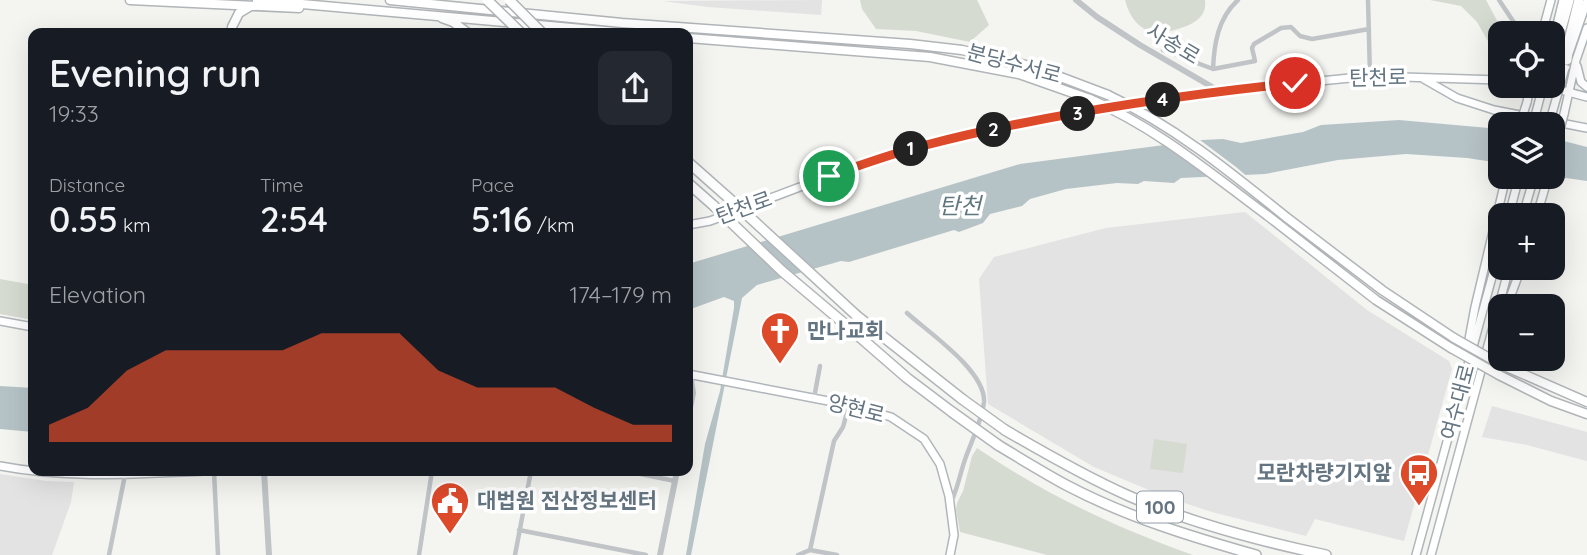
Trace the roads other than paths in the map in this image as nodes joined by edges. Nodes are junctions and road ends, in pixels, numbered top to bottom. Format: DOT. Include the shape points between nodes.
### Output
graph roads {
  1 [pos="130,0"];
  2 [pos="257,0"];
  3 [pos="390,0"];
  4 [pos="486,0"];
  5 [pos="509,0"];
  6 [pos="1076,0"];
  7 [pos="1238,0"];
  8 [pos="1368,0"];
  9 [pos="1499,0"];
  10 [pos="1550,0"];
  11 [pos="1563,0"];
  12 [pos="1569,0"];
  13 [pos="1579,0"];
  14 [pos="1587,1"];
  15 [pos="220,6"];
  16 [pos="249,7"];
  17 [pos="344,8"];
  18 [pos="429,14"];
  19 [pos="1513,21"];
  20 [pos="1545,21"];
  21 [pos="1558,21"];
  22 [pos="1564,21"];
  23 [pos="232,28"];
  24 [pos="233,28"];
  25 [pos="461,28"];
  26 [pos="516,28"];
  27 [pos="537,28"];
  28 [pos="575,28"];
  29 [pos="691,28"];
  30 [pos="693,28"];
  31 [pos="1587,28"];
  32 [pos="1369,29"];
  33 [pos="693,38"];
  34 [pos="1163,50"];
  35 [pos="1569,62"];
  36 [pos="1213,69"];
  37 [pos="1370,76"];
  38 [pos="1422,77"];
  39 [pos="1488,80"];
  40 [pos="1587,87"];
  41 [pos="1219,91"];
  42 [pos="1565,91"];
  43 [pos="1568,92"];
  44 [pos="1587,97"];
  45 [pos="1553,112"];
  46 [pos="1564,112"];
  47 [pos="1587,128"];
  48 [pos="693,166"];
  49 [pos="693,187"];
  50 [pos="1502,189"];
  51 [pos="693,224"];
  52 [pos="1491,280"];
  53 [pos="1505,280"];
  54 [pos="907,313"];
  55 [pos="0,321"];
  56 [pos="28,326"];
  57 [pos="1488,354"];
  58 [pos="820,366"];
  59 [pos="693,374"];
  60 [pos="1462,386"];
  61 [pos="1474,388"];
  62 [pos="814,398"];
  63 [pos="1587,402"];
  64 [pos="849,405"];
  65 [pos="1587,414"];
  66 [pos="0,466"];
  67 [pos="28,470"];
  68 [pos="125,476"];
  69 [pos="214,476"];
  70 [pos="264,476"];
  71 [pos="431,476"];
  72 [pos="530,476"];
  73 [pos="650,476"];
  74 [pos="676,476"];
  75 [pos="675,481"];
  76 [pos="950,504"];
  77 [pos="519,530"];
  78 [pos="810,550"];
  79 [pos="109,555"];
  80 [pos="218,555"];
  81 [pos="269,555"];
  82 [pos="419,555"];
  83 [pos="515,555"];
  84 [pos="646,555"];
  85 [pos="660,555"];
  86 [pos="798,555"];
  87 [pos="837,555"];
  88 [pos="950,555"];
  89 [pos="1256,555"];
  90 [pos="1326,555"];
  91 [pos="1416,555"];
  92 [pos="1431,555"];
  1 -- 15 [label="highway"];
  2 -- 17 [label="highway"];
  3 -- 29 [label="highway, 분당수서로, bridge"];
  4 -- 26 [label="highway, bridge"];
  5 -- 27 [label="highway, bridge"];
  6 -- 41 [label="street, 사송로" via="1097,18"];
  7 -- 36 [label="street" via="1216,34"];
  8 -- 32 [label="street"];
  9 -- 19 [label="street"];
  10 -- 20 [label="main road"];
  11 -- 21 [label="main road"];
  12 -- 22 [label="highway"];
  13 -- 35 [label="highway" via="1568,44"];
  14 -- 35 [label="main road"];
  15 -- 16 [label="highway"];
  15 -- 23 [label="highway" via="228,13"];
  16 -- 17 [label="highway"];
  16 -- 24 [label="highway" via="239,13"];
  17 -- 18 [label="highway"];
  18 -- 25 [label="highway"];
  18 -- 28 [label="highway"];
  30 -- 63 [label="highway, 분당수서로, bridge" via="962,50 1053,73 1108,94 1187,139 1382,290 1454,338"];
  31 -- 35 [label="main road"];
  32 -- 36 [label="street" via="1312,39 1291,27 1281,28 1254,44 1255,61"];
  32 -- 37 [label="street"];
  33 -- 65 [label="highway, 분당수서로, bridge" via="930,57 1007,71 1090,99 1167,140 1376,300 1451,348 1551,401"];
  34 -- 36 [label="street"];
  35 -- 40 [label="main road"];
  35 -- 43 [label="main road"];
  35 -- 45 [label="main road, bridge"];
  37 -- 38 [label="main road, 탄천로"];
  37 -- 41 [label="main road, 탄천로"];
  38 -- 39 [label="main road, 탄천로"];
  38 -- 47 [label="main road" via="1457,98 1494,110"];
  41 -- 51 [label="main road, 탄천로" via="1030,122 924,145"];
  42 -- 43 [label="main road"];
  43 -- 44 [label="main road"];
  43 -- 46 [label="main road, bridge"];
  48 -- 90 [label="highway, 100, bridge" via="858,316 1006,430 1131,497 1274,544"];
  49 -- 89 [label="highway, 100, bridge" via="907,378 998,445 1070,487 1138,516"];
  50 -- 60 [label="main road"];
  52 -- 60 [label="main road, 여수대로"];
  53 -- 61 [label="main road, 여수대로"];
  54 -- 76 [label="street" via="969,368 982,389 984,401"];
  55 -- 56 [label="main road"];
  57 -- 61 [label="main road"];
  58 -- 62 [label="street"];
  59 -- 62 [label="main road, 양현로"];
  60 -- 91 [label="main road, 여수대로"];
  61 -- 92 [label="main road, 여수대로"];
  62 -- 64 [label="main road, 양현로"];
  64 -- 76 [label="main road, 양현로" via="891,416 924,439 940,464"];
  64 -- 78 [label="street" via="834,442"];
  66 -- 67 [label="main road"];
  68 -- 79 [label="street"];
  69 -- 80 [label="street"];
  70 -- 81 [label="street"];
  71 -- 82 [label="street"];
  72 -- 77 [label="street"];
  73 -- 75 [label="street"];
  74 -- 75 [label="street"];
  75 -- 85 [label="street"];
  76 -- 88 [label="main road, 양현로" via="954,535"];
  77 -- 83 [label="street"];
  77 -- 84 [label="street"];
  78 -- 86 [label="street"];
  78 -- 87 [label="street"];
}
